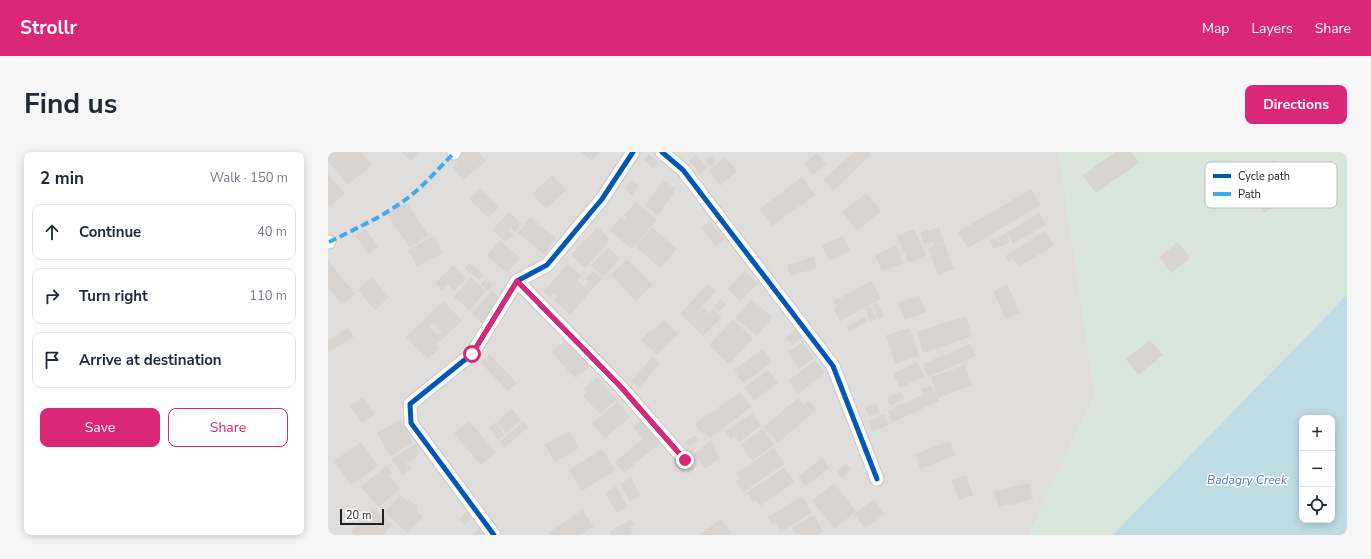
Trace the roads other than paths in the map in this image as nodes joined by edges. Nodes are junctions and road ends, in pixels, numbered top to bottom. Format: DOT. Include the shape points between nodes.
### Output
graph roads {
  1 [pos="633,152"];
  2 [pos="662,152"];
  3 [pos="517,281"];
  4 [pos="685,460"];
  5 [pos="877,479"];
  6 [pos="494,535"];
  1 -- 3 [label="street" via="602,199 547,265"];
  2 -- 5 [label="street" via="683,170 833,366"];
  3 -- 4 [label="street" via="620,386"];
  3 -- 6 [label="street" via="472,354 410,404 411,423"];
}
